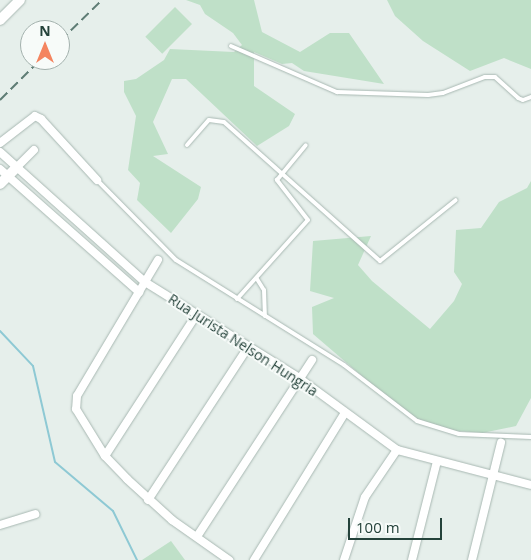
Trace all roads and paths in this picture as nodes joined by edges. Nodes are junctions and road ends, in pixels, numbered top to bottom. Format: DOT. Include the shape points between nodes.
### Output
graph roads {
  1 [pos="20,0"];
  2 [pos="0,20"];
  3 [pos="231,46"];
  4 [pos="531,97"];
  5 [pos="0,143"];
  6 [pos="187,145"];
  7 [pos="306,145"];
  8 [pos="34,150"];
  9 [pos="0,152"];
  10 [pos="17,167"];
  11 [pos="4,172"];
  12 [pos="280,173"];
  13 [pos="97,180"];
  14 [pos="0,184"];
  15 [pos="456,200"];
  16 [pos="158,260"];
  17 [pos="257,279"];
  18 [pos="145,282"];
  19 [pos="139,292"];
  20 [pos="238,299"];
  21 [pos="197,314"];
  22 [pos="265,316"];
  23 [pos="248,346"];
  24 [pos="312,360"];
  25 [pos="299,378"];
  26 [pos="344,414"];
  27 [pos="531,437"];
  28 [pos="501,443"];
  29 [pos="396,450"];
  30 [pos="105,456"];
  31 [pos="437,462"];
  32 [pos="493,475"];
  33 [pos="531,485"];
  34 [pos="148,500"];
  35 [pos="35,514"];
  36 [pos="0,525"];
  37 [pos="198,535"];
  38 [pos="229,560"];
  39 [pos="254,560"];
  40 [pos="344,560"];
  41 [pos="412,560"];
  42 [pos="472,560"];
  1 -- 2 [label="street"];
  3 -- 4 [label="lane" via="337,92 428,95 443,93 485,77 495,77 518,98"];
  5 -- 13 [label="street" via="35,116"];
  6 -- 12 [label="lane" via="209,120 216,119 224,122"];
  7 -- 12 [label="lane"];
  8 -- 10 [label="street"];
  9 -- 10 [label="street, Rua Jurista Nelson Hungria"];
  10 -- 11 [label="street"];
  10 -- 18 [label="street, Rua Jurista Nelson Hungria"];
  11 -- 14 [label="street"];
  11 -- 19 [label="street"];
  12 -- 15 [label="lane" via="380,261"];
  12 -- 17 [label="lane" via="278,185 308,220"];
  13 -- 20 [label="lane" via="176,260"];
  16 -- 18 [label="street"];
  17 -- 20 [label="lane"];
  17 -- 22 [label="lane" via="264,290"];
  18 -- 19 [label="street"];
  18 -- 21 [label="street, Rua Jurista Nelson Hungria"];
  19 -- 30 [label="street" via="75,403"];
  20 -- 22 [label="lane"];
  21 -- 23 [label="street, Rua Jurista Nelson Hungria"];
  21 -- 30 [label="street"];
  22 -- 27 [label="lane" via="344,365 417,421 459,434"];
  23 -- 25 [label="street, Rua Jurista Nelson Hungria"];
  23 -- 34 [label="street"];
  24 -- 25 [label="street"];
  25 -- 26 [label="street, Rua Jurista Nelson Hungria"];
  25 -- 37 [label="street"];
  26 -- 29 [label="street, Rua Jurista Nelson Hungria"];
  26 -- 39 [label="street"];
  28 -- 32 [label="street"];
  29 -- 31 [label="street, Rua Jurista Nelson Hungria"];
  29 -- 40 [label="street" via="365,497"];
  30 -- 34 [label="street"];
  31 -- 32 [label="street, Rua Jurista Nelson Hungria"];
  31 -- 41 [label="street"];
  32 -- 33 [label="street, Rua Jurista Nelson Hungria"];
  32 -- 42 [label="street"];
  34 -- 37 [label="street" via="172,520"];
  35 -- 36 [label="street"];
  37 -- 38 [label="street"];
}
